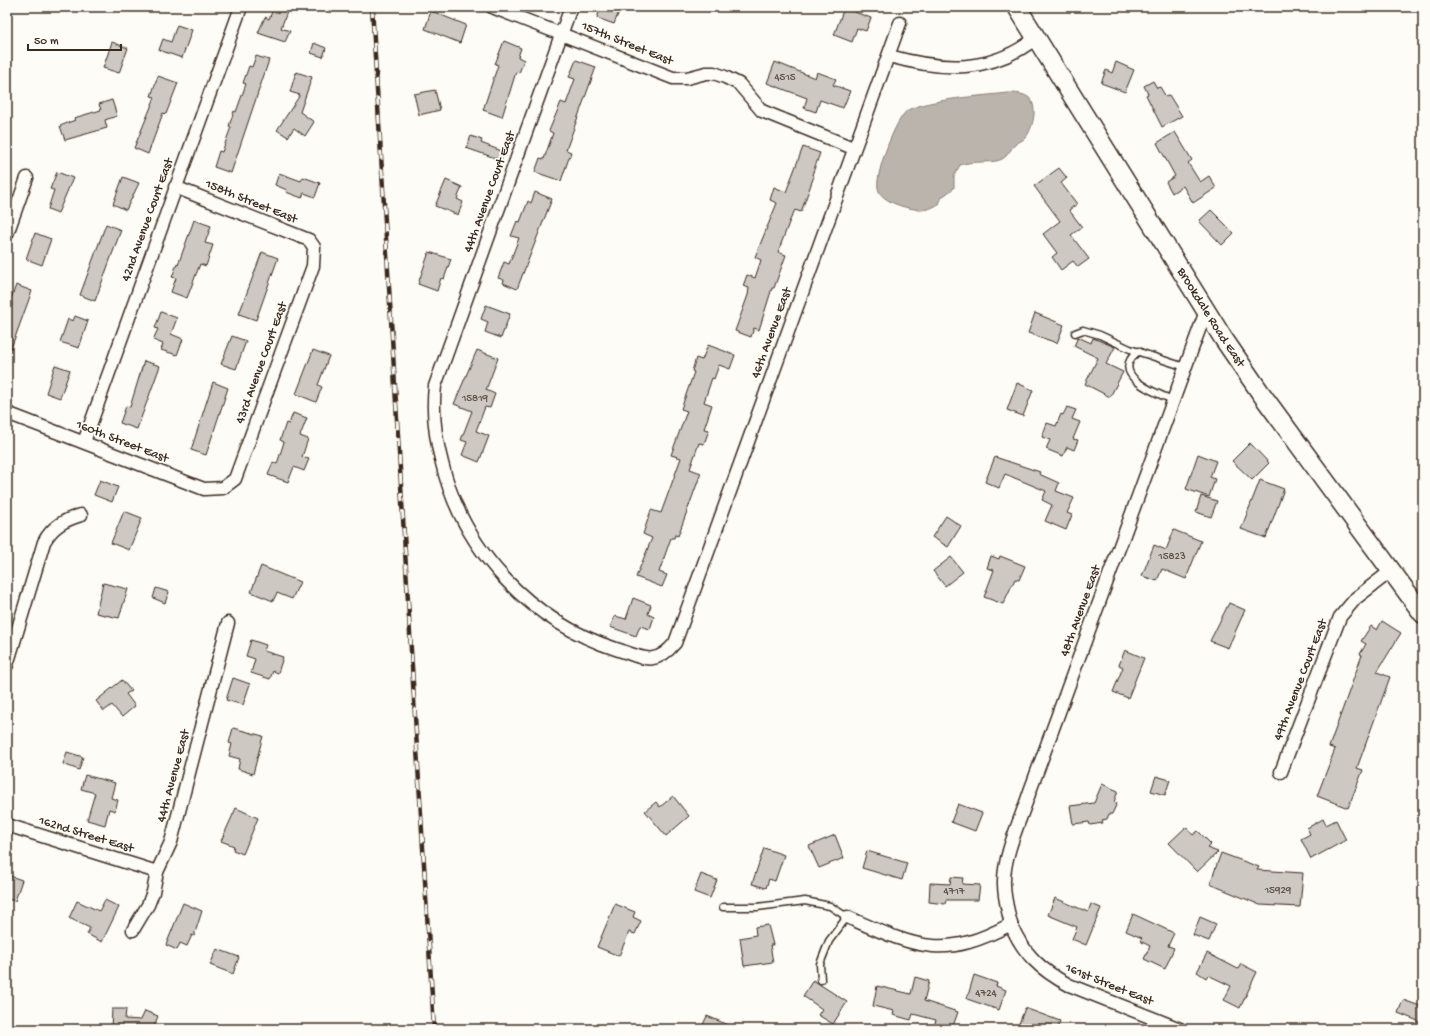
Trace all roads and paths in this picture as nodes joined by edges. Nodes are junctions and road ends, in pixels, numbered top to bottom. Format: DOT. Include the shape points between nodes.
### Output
graph roads {
  1 [pos="241,7"];
  2 [pos="492,7"];
  3 [pos="571,7"];
  4 [pos="1018,7"];
  5 [pos="900,23"];
  6 [pos="562,33"];
  7 [pos="1036,38"];
  8 [pos="889,56"];
  9 [pos="854,148"];
  10 [pos="27,178"];
  11 [pos="175,187"];
  12 [pos="7,234"];
  13 [pos="314,248"];
  14 [pos="1206,311"];
  15 [pos="1075,334"];
  16 [pos="1139,352"];
  17 [pos="1185,366"];
  18 [pos="1173,400"];
  19 [pos="7,413"];
  20 [pos="84,442"];
  21 [pos="228,485"];
  22 [pos="81,515"];
  23 [pos="1391,571"];
  24 [pos="1423,614"];
  25 [pos="228,623"];
  26 [pos="667,652"];
  27 [pos="7,665"];
  28 [pos="1281,772"];
  29 [pos="7,825"];
  30 [pos="157,872"];
  31 [pos="723,907"];
  32 [pos="846,918"];
  33 [pos="1011,924"];
  34 [pos="133,930"];
  35 [pos="821,980"];
  36 [pos="1180,1029"];
  1 -- 11 [label="street, 42nd Avenue Court East"];
  2 -- 6 [label="street, 157th Street East"];
  3 -- 6 [label="street, 44th Avenue Court East"];
  4 -- 7 [label="main road, Brookdale Road East"];
  5 -- 8 [label="street, 46th Avenue East"];
  6 -- 9 [label="street, 157th Street East" via="673,78 687,78 706,73 725,77 739,84 762,111"];
  6 -- 26 [label="street, 44th Avenue Court East" via="435,386 434,424 445,477 456,505 467,528 498,572 529,602 574,631 604,645 649,659 658,658"];
  7 -- 8 [label="street" via="1012,55 983,65 946,67 914,63"];
  7 -- 14 [label="main road, Brookdale Road East"];
  8 -- 9 [label="street, 46th Avenue East"];
  9 -- 26 [label="street, 46th Avenue East" via="675,643"];
  10 -- 12 [label="street"];
  11 -- 13 [label="street, 158th Street East" via="309,240"];
  11 -- 20 [label="street, 42nd Avenue Court East"];
  13 -- 21 [label="street, 43rd Avenue Court East" via="313,266 235,479"];
  14 -- 17 [label="street, 48th Avenue East"];
  14 -- 23 [label="main road, Brookdale Road East" via="1260,392"];
  15 -- 16 [label="lane" via="1082,330 1100,335"];
  16 -- 17 [label="lane"];
  16 -- 18 [label="lane" via="1132,356 1129,362 1128,370 1132,377 1143,388"];
  17 -- 18 [label="street, 48th Avenue East"];
  18 -- 33 [label="street, 48th Avenue East" via="1007,858 1005,901"];
  19 -- 20 [label="street, 160th Street East"];
  20 -- 21 [label="street, 160th Street East" via="204,489 223,488"];
  22 -- 27 [label="street" via="60,523 44,542"];
  23 -- 24 [label="main road, Brookdale Road East"];
  23 -- 28 [label="street, 49th Avenue Court East" via="1356,598 1340,617"];
  25 -- 30 [label="street, 44th Avenue East" via="171,842"];
  29 -- 30 [label="street, 162nd Street East"];
  30 -- 34 [label="street, 44th Avenue East" via="148,905"];
  31 -- 32 [label="lane" via="806,901 830,906"];
  32 -- 33 [label="street" via="898,939 928,946 947,947 986,938"];
  32 -- 35 [label="lane" via="829,941 820,964"];
  33 -- 36 [label="street, 161st Street East" via="1026,952 1051,976"];
}
